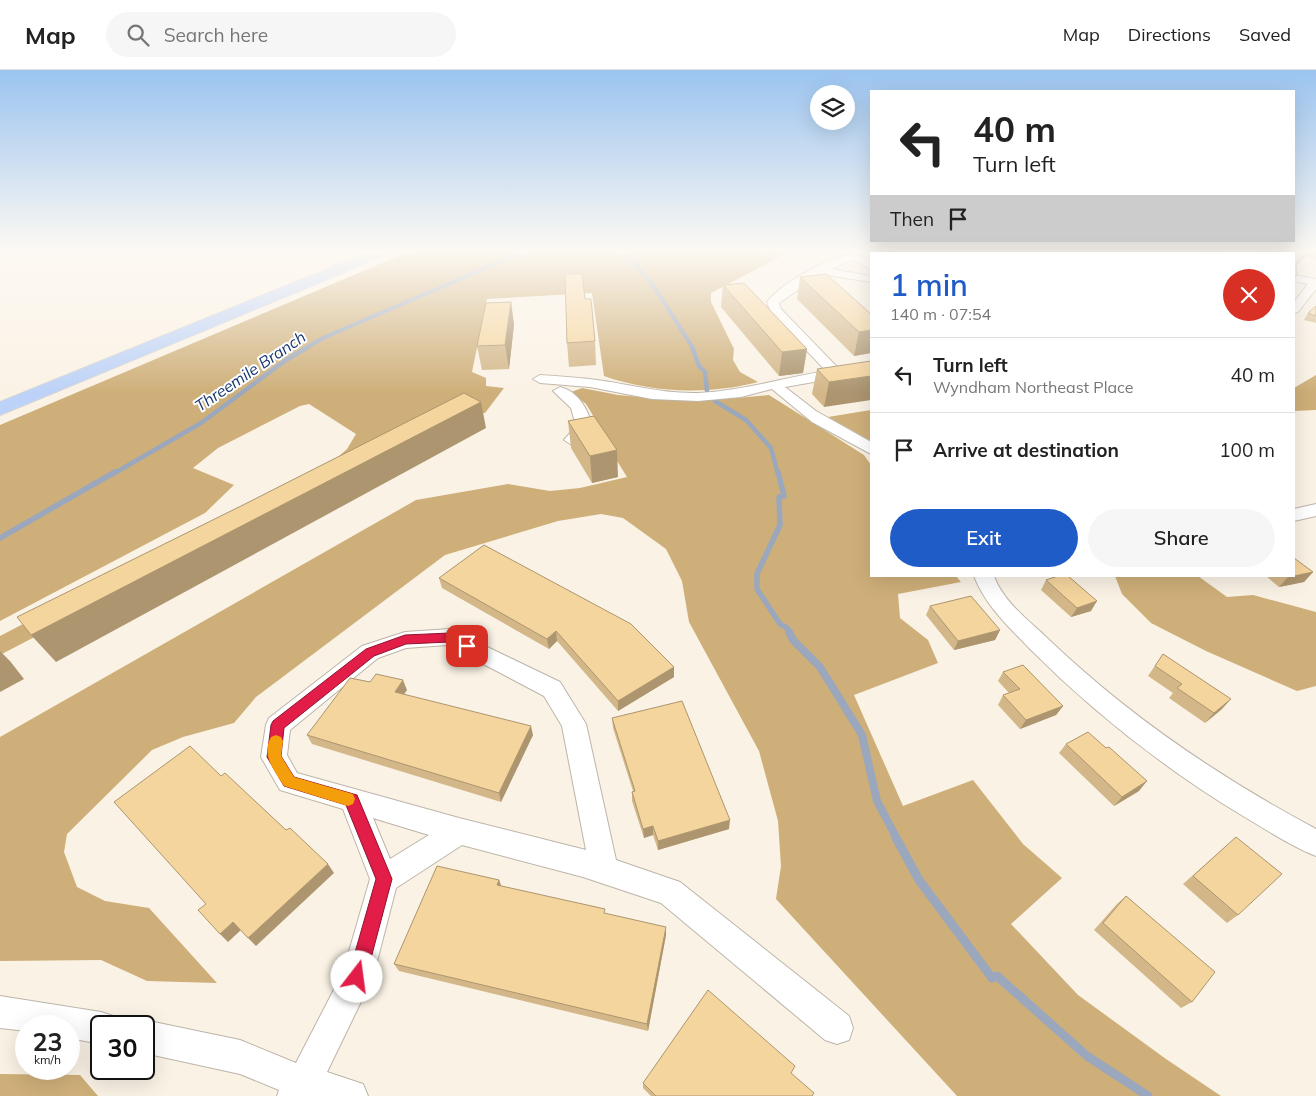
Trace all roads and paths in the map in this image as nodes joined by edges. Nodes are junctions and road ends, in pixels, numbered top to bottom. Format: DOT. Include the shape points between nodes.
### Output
graph roads {
  1 [pos="267,298"];
  2 [pos="777,298"];
  3 [pos="1303,298"];
  4 [pos="1295,308"];
  5 [pos="870,368"];
  6 [pos="836,374"];
  7 [pos="775,384"];
  8 [pos="0,409"];
  9 [pos="572,440"];
  10 [pos="870,448"];
  11 [pos="1316,510"];
  12 [pos="1295,514"];
  13 [pos="984,577"];
  14 [pos="352,800"];
  15 [pos="459,831"];
  16 [pos="1316,843"];
  17 [pos="604,870"];
  18 [pos="384,879"];
  19 [pos="0,1012"];
  20 [pos="90,1026"];
  21 [pos="838,1028"];
  22 [pos="155,1039"];
  23 [pos="299,1089"];
  24 [pos="352,1096"];
  1 -- 8 [label="main road"];
  2 -- 6 [label="street" via="773,302 775,310"];
  3 -- 4 [label="street"];
  5 -- 6 [label="street"];
  6 -- 7 [label="street"];
  7 -- 9 [label="street" via="741,393 698,396 652,395 540,379 577,403 583,413 584,427"];
  7 -- 10 [label="street" via="791,402"];
  11 -- 12 [label="street"];
  13 -- 16 [label="street" via="987,587 1012,617 1042,648 1107,704 1165,750 1241,802"];
  14 -- 15 [label="street"];
  14 -- 17 [label="street" via="289,782 274,757 278,725 370,652 405,640 450,637 552,689 574,724"];
  14 -- 18 [label="street"];
  15 -- 17 [label="street"];
  15 -- 18 [label="street"];
  17 -- 21 [label="street" via="670,892"];
  18 -- 23 [label="street" via="357,977"];
  19 -- 20 [label="street"];
  22 -- 23 [label="street" via="240,1058"];
  23 -- 24 [label="street"];
}
